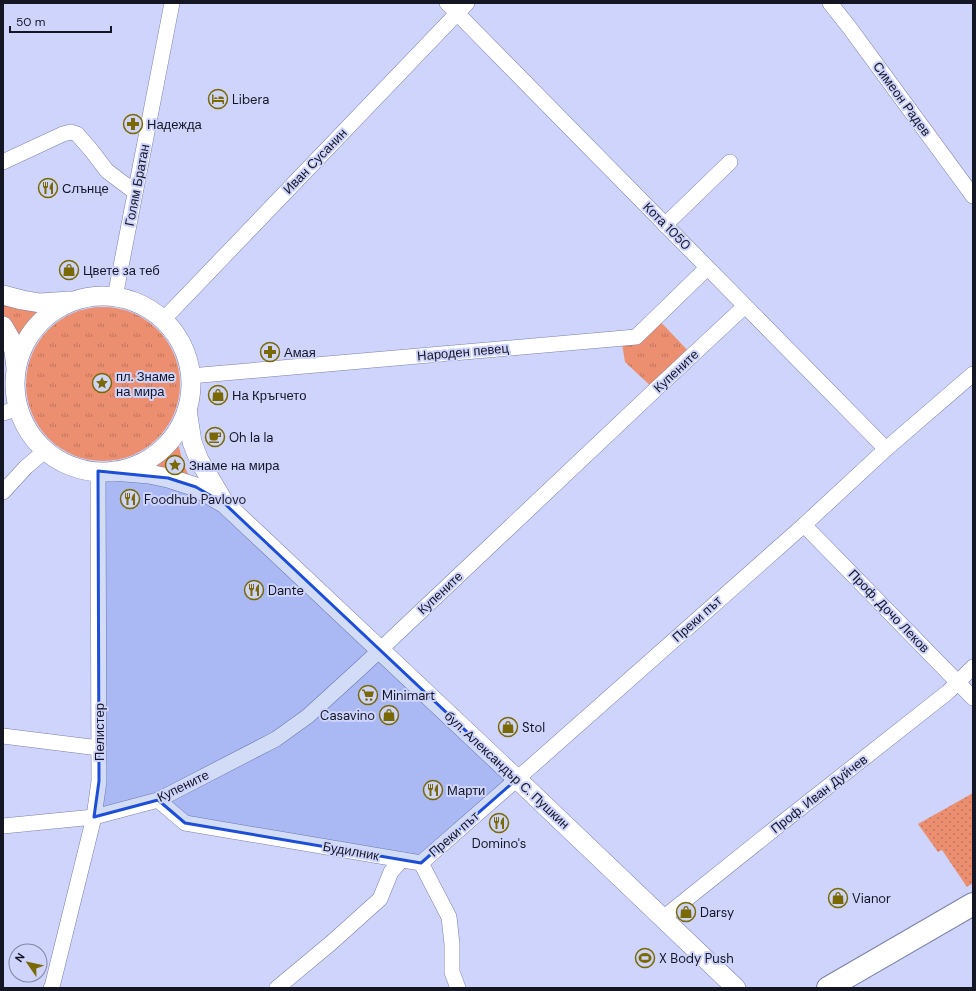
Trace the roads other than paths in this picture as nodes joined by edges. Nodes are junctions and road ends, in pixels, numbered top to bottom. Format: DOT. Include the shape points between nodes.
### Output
graph roads {
  1 [pos="172,3"];
  2 [pos="830,3"];
  3 [pos="457,6"];
  4 [pos="3,162"];
  5 [pos="730,162"];
  6 [pos="135,192"];
  7 [pos="973,196"];
  8 [pos="665,225"];
  9 [pos="707,268"];
  10 [pos="3,295"];
  11 [pos="115,297"];
  12 [pos="79,300"];
  13 [pos="745,306"];
  14 [pos="163,320"];
  15 [pos="3,326"];
  16 [pos="16,372"];
  17 [pos="973,374"];
  18 [pos="190,376"];
  19 [pos="187,410"];
  20 [pos="11,411"];
  21 [pos="886,449"];
  22 [pos="46,450"];
  23 [pos="106,471"];
  24 [pos="3,492"];
  25 [pos="225,504"];
  26 [pos="804,525"];
  27 [pos="380,650"];
  28 [pos="973,667"];
  29 [pos="958,681"];
  30 [pos="973,698"];
  31 [pos="3,736"];
  32 [pos="99,748"];
  33 [pos="517,779"];
  34 [pos="158,800"];
  35 [pos="94,817"];
  36 [pos="3,826"];
  37 [pos="402,860"];
  38 [pos="421,863"];
  39 [pos="973,904"];
  40 [pos="663,918"];
  41 [pos="51,987"];
  42 [pos="277,988"];
  43 [pos="458,988"];
  44 [pos="736,988"];
  45 [pos="828,988"];
  1 -- 6 [label="street, Голям Братан"];
  2 -- 7 [label="street, Симеон Радев"];
  3 -- 8 [label="street, Кота 1050"];
  3 -- 14 [label="street, Иван Сусанин"];
  4 -- 6 [label="street" via="71,132 78,134 107,171"];
  5 -- 8 [label="street"];
  6 -- 11 [label="street, Голям Братан"];
  8 -- 9 [label="street, Кота 1050"];
  9 -- 13 [label="street, Кота 1050"];
  9 -- 18 [label="street, Народен певец" via="636,337"];
  10 -- 12 [label="main road" via="40,303"];
  11 -- 12 [label="main road" via="97,296"];
  11 -- 14 [label="main road" via="141,305"];
  12 -- 16 [label="main road" via="55,311 35,329 23,349"];
  13 -- 21 [label="street, Кота 1050"];
  13 -- 27 [label="street, Купените"];
  14 -- 18 [label="main road" via="172,329 185,351"];
  15 -- 16 [label="main road" via="14,351"];
  16 -- 20 [label="main road, бул. Александър С. Пушкин" via="16,390"];
  17 -- 21 [label="street, Преки път"];
  18 -- 19 [label="main road" via="190,399"];
  19 -- 23 [label="main road" via="174,436 161,450 127,468"];
  19 -- 25 [label="main road, бул. Александър С. Пушкин" via="192,442 199,460"];
  20 -- 22 [label="main road, бул. Александър С. Пушкин" via="23,420"];
  21 -- 26 [label="street, Преки път"];
  22 -- 23 [label="main road, бул. Александър С. Пушкин" via="57,459 84,470"];
  22 -- 24 [label="street"];
  23 -- 25 [label="main road, бул. Александър С. Пушкин" via="168,478 196,486"];
  23 -- 32 [label="street, Пелистер"];
  25 -- 27 [label="main road, бул. Александър С. Пушкин"];
  26 -- 29 [label="street, Проф. Дочо Леков"];
  26 -- 33 [label="street, Преки път"];
  27 -- 33 [label="main road, бул. Александър С. Пушкин"];
  27 -- 34 [label="street, Купените" via="308,716 276,739"];
  28 -- 29 [label="street, Проф. Иван Дуйчев"];
  29 -- 30 [label="street, Проф. Дочо Леков"];
  29 -- 40 [label="street, Проф. Иван Дуйчев" via="948,692"];
  31 -- 32 [label="street"];
  32 -- 35 [label="street, Пелистер" via="99,780"];
  33 -- 38 [label="street, Преки път"];
  33 -- 40 [label="main road, бул. Александър С. Пушкин"];
  34 -- 35 [label="street, Купените"];
  34 -- 37 [label="street, Будилник" via="185,823"];
  35 -- 36 [label="street"];
  35 -- 41 [label="street, Пелистер"];
  37 -- 38 [label="street, Будилник"];
  37 -- 42 [label="street" via="391,872 380,899"];
  38 -- 43 [label="street" via="449,917 452,972"];
  39 -- 45 [label="highway"];
  40 -- 44 [label="main road, бул. Александър С. Пушкин"];
}
